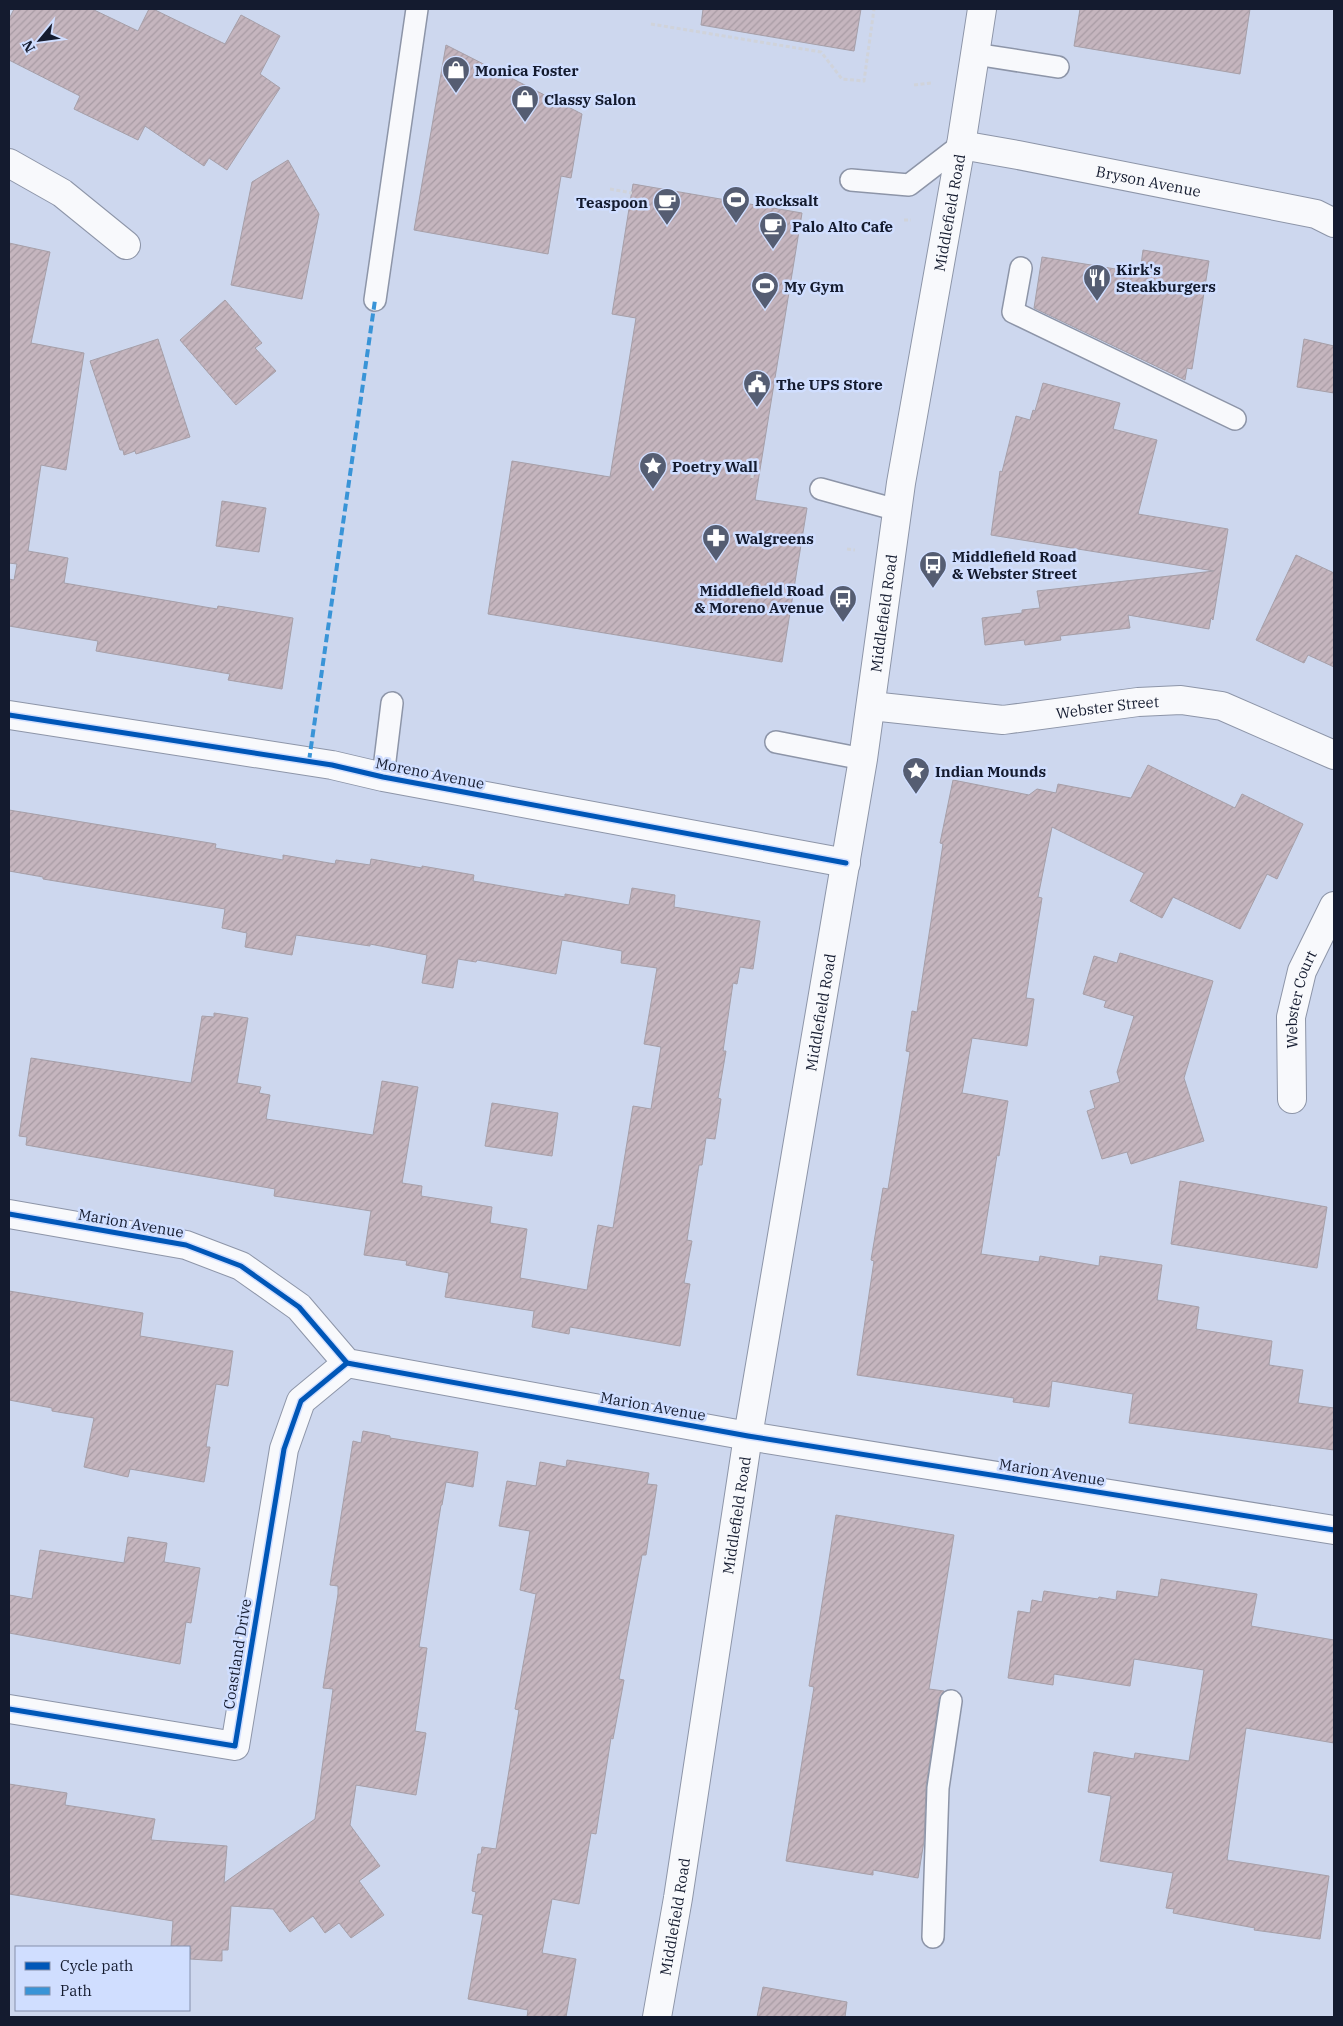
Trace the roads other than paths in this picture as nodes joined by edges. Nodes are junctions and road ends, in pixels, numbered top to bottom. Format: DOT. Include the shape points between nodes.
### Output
graph roads {
  1 [pos="418,9"];
  2 [pos="982,9"];
  3 [pos="975,54"];
  4 [pos="1058,66"];
  5 [pos="961,146"];
  6 [pos="9,163"];
  7 [pos="851,180"];
  8 [pos="1334,223"];
  9 [pos="126,245"];
  10 [pos="1021,268"];
  11 [pos="375,300"];
  12 [pos="1235,419"];
  13 [pos="821,489"];
  14 [pos="898,510"];
  15 [pos="392,703"];
  16 [pos="871,706"];
  17 [pos="9,714"];
  18 [pos="776,742"];
  19 [pos="1334,755"];
  20 [pos="863,759"];
  21 [pos="383,777"];
  22 [pos="846,863"];
  23 [pos="1334,906"];
  24 [pos="1292,1099"];
  25 [pos="9,1214"];
  26 [pos="347,1363"];
  27 [pos="748,1436"];
  28 [pos="1334,1530"];
  29 [pos="951,1701"];
  30 [pos="9,1709"];
  31 [pos="933,1937"];
  32 [pos="657,2017"];
  1 -- 11 [label="lane"];
  2 -- 3 [label="street, Middlefield Road"];
  3 -- 4 [label="lane"];
  3 -- 5 [label="street, Middlefield Road"];
  5 -- 7 [label="lane" via="909,185"];
  5 -- 8 [label="street, Bryson Avenue" via="1316,214"];
  5 -- 14 [label="street, Middlefield Road"];
  6 -- 9 [label="street" via="62,193"];
  10 -- 12 [label="lane" via="1013,312"];
  13 -- 14 [label="lane"];
  14 -- 16 [label="street, Middlefield Road"];
  15 -- 21 [label="lane"];
  16 -- 19 [label="street, Webster Street" via="1003,720 1138,702 1181,700 1222,706"];
  16 -- 20 [label="street, Middlefield Road"];
  17 -- 21 [label="street, Moreno Avenue" via="325,764"];
  18 -- 20 [label="lane"];
  20 -- 22 [label="street, Middlefield Road"];
  21 -- 22 [label="street, Moreno Avenue"];
  22 -- 27 [label="street, Middlefield Road"];
  23 -- 24 [label="street, Webster Court" via="1302,971 1291,1017"];
  25 -- 26 [label="street, Marion Avenue" via="186,1245 240,1266 299,1307"];
  26 -- 27 [label="street, Marion Avenue"];
  26 -- 30 [label="street, Coastland Drive" via="301,1401 284,1448 235,1746"];
  27 -- 28 [label="street, Marion Avenue"];
  27 -- 32 [label="street, Middlefield Road"];
  29 -- 31 [label="lane" via="938,1788"];
}
